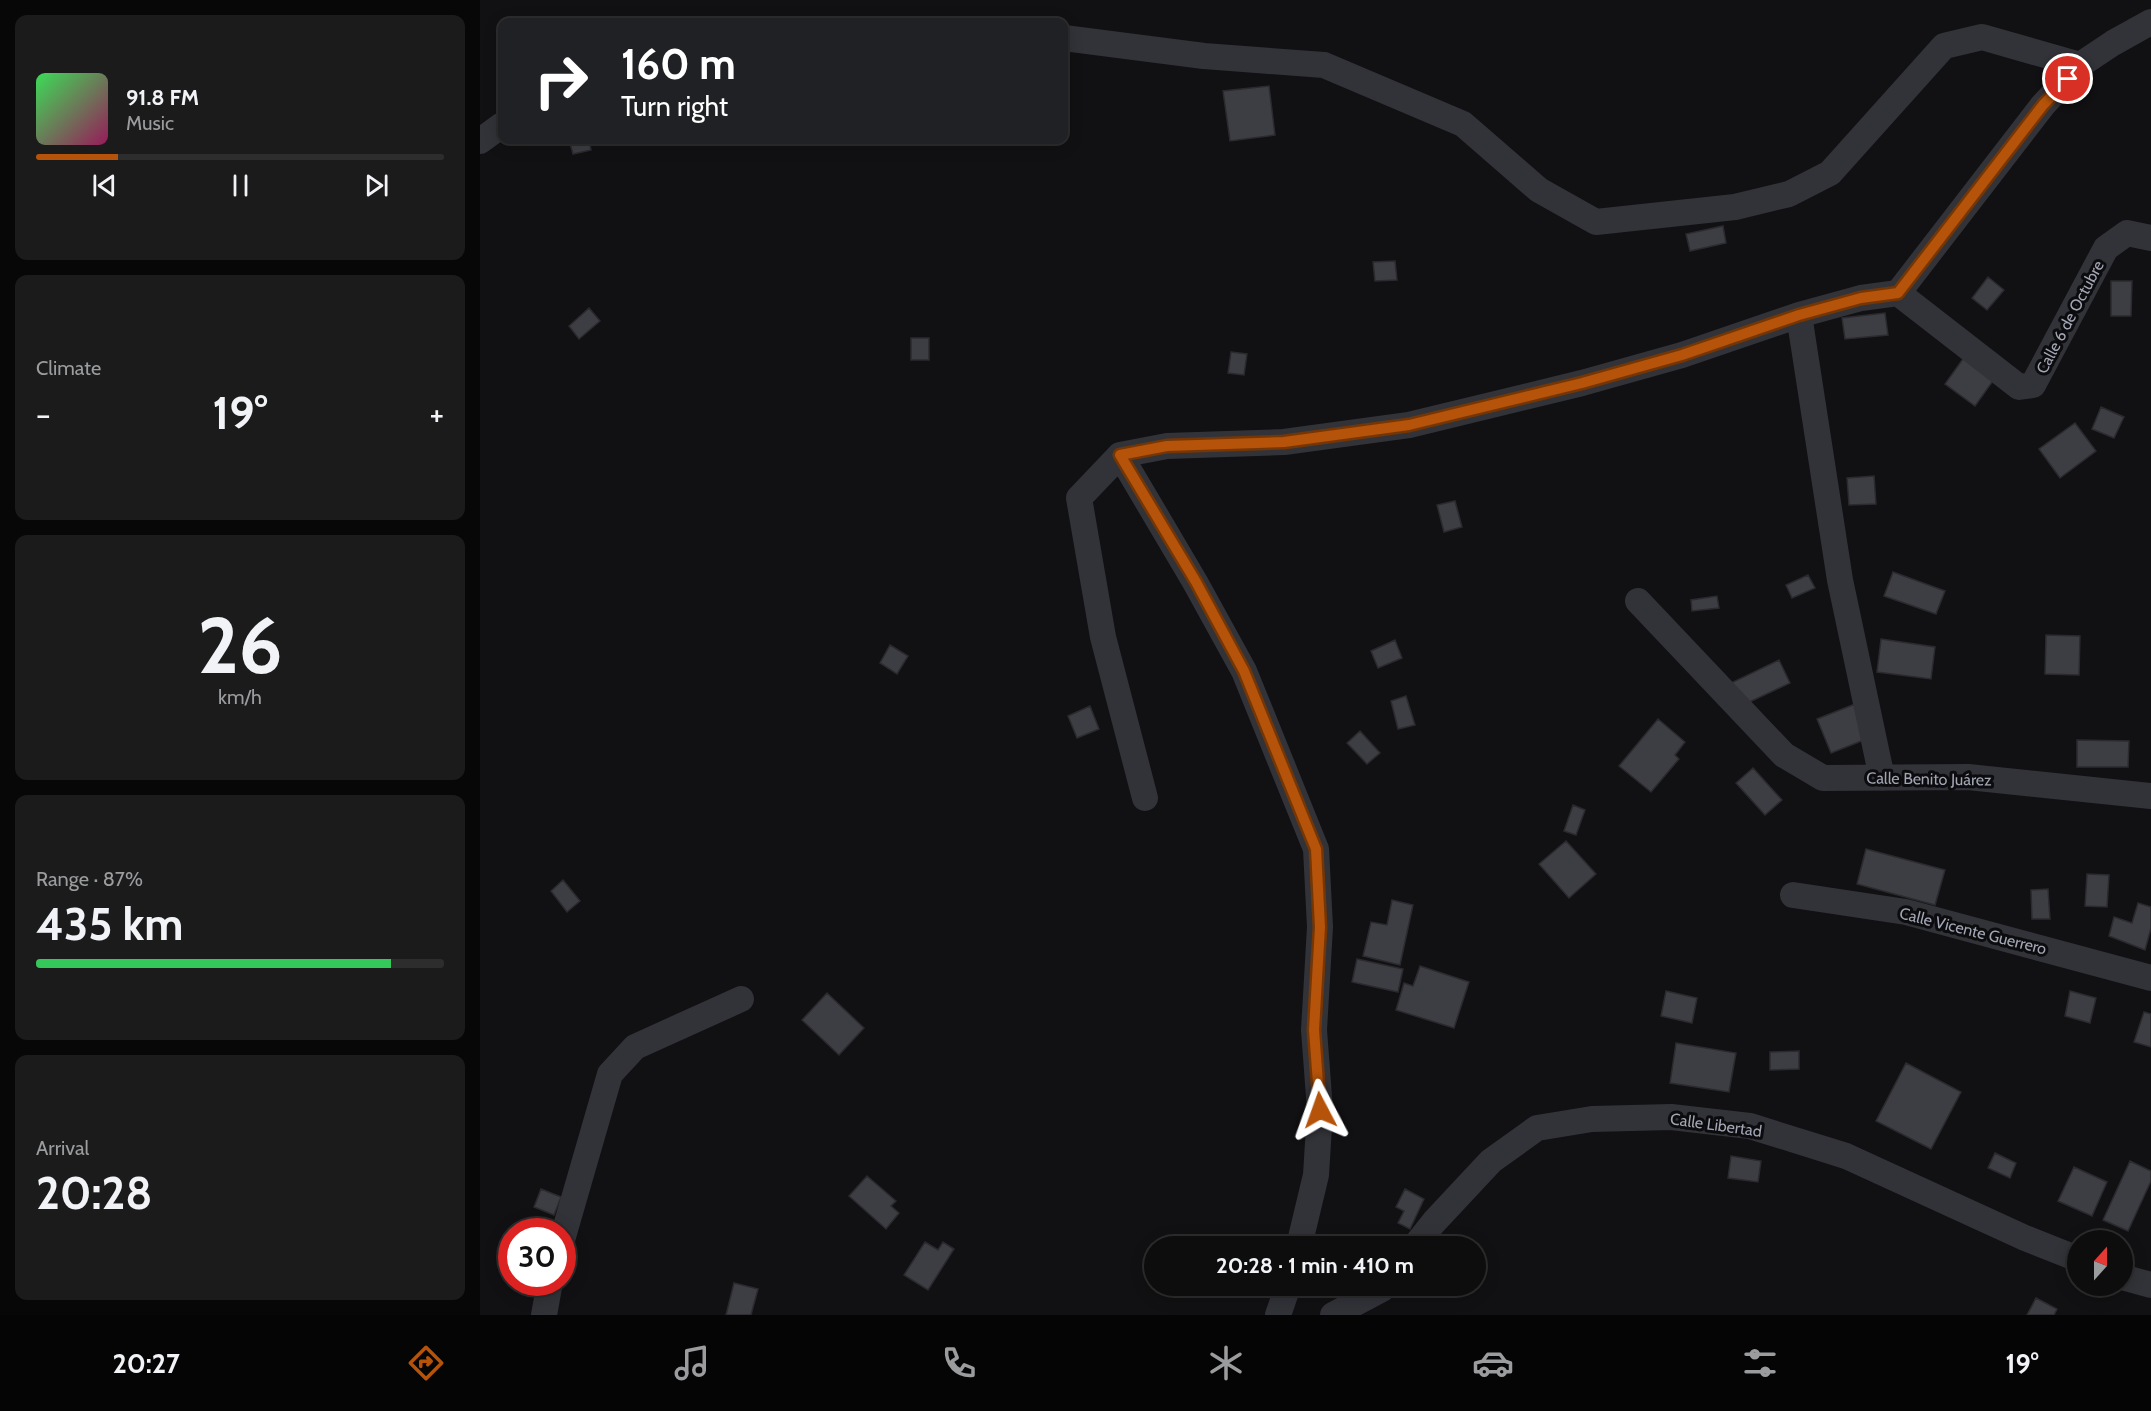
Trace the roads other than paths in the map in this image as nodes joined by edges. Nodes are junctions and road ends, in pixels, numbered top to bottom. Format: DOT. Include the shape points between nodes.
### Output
graph roads {
  1 [pos="2151,22"];
  2 [pos="1068,39"];
  3 [pos="2080,65"];
  4 [pos="498,128"];
  5 [pos="480,141"];
  6 [pos="2151,238"];
  7 [pos="1898,293"];
  8 [pos="1799,315"];
  9 [pos="1120,455"];
  10 [pos="1638,601"];
  11 [pos="1882,777"];
  12 [pos="2151,796"];
  13 [pos="1145,798"];
  14 [pos="1794,895"];
  15 [pos="2151,978"];
  16 [pos="741,999"];
  17 [pos="568,1218"];
  18 [pos="1301,1236"];
  19 [pos="1423,1236"];
  20 [pos="2067,1255"];
  21 [pos="2133,1279"];
  22 [pos="2151,1285"];
  23 [pos="547,1296"];
  24 [pos="1285,1296"];
  25 [pos="1369,1296"];
  26 [pos="543,1315"];
  27 [pos="1278,1315"];
  28 [pos="1333,1315"];
  1 -- 3 [label="street"];
  2 -- 3 [label="street" via="1204,56 1324,65 1463,124 1539,190 1596,222 1735,207 1789,194 1830,173 1944,46 1982,37"];
  3 -- 7 [label="street" via="2043,105"];
  4 -- 5 [label="street"];
  6 -- 7 [label="street, Calle 6 de Octubre" via="2127,233 2106,248 2033,385 2019,387"];
  7 -- 8 [label="street" via="1861,298"];
  8 -- 9 [label="street" via="1682,355 1409,425 1284,442 1167,446"];
  8 -- 11 [label="street" via="1840,580"];
  9 -- 13 [label="street" via="1079,498 1103,637"];
  9 -- 18 [label="street" via="1244,671 1316,849 1320,927 1314,1030 1320,1110 1316,1175"];
  10 -- 11 [label="street, Calle Benito Juárez" via="1784,755 1823,778"];
  11 -- 12 [label="street, Calle Benito Juárez" via="1968,777"];
  14 -- 15 [label="street, Calle Vicente Guerrero" via="1906,912"];
  16 -- 17 [label="street" via="635,1047 610,1074"];
  19 -- 20 [label="street, Calle Libertad" via="1491,1161 1537,1128 1592,1119 1671,1117 1750,1126 1846,1156"];
  21 -- 22 [label="street"];
  23 -- 26 [label="street"];
  24 -- 27 [label="street"];
  25 -- 28 [label="street"];
}
